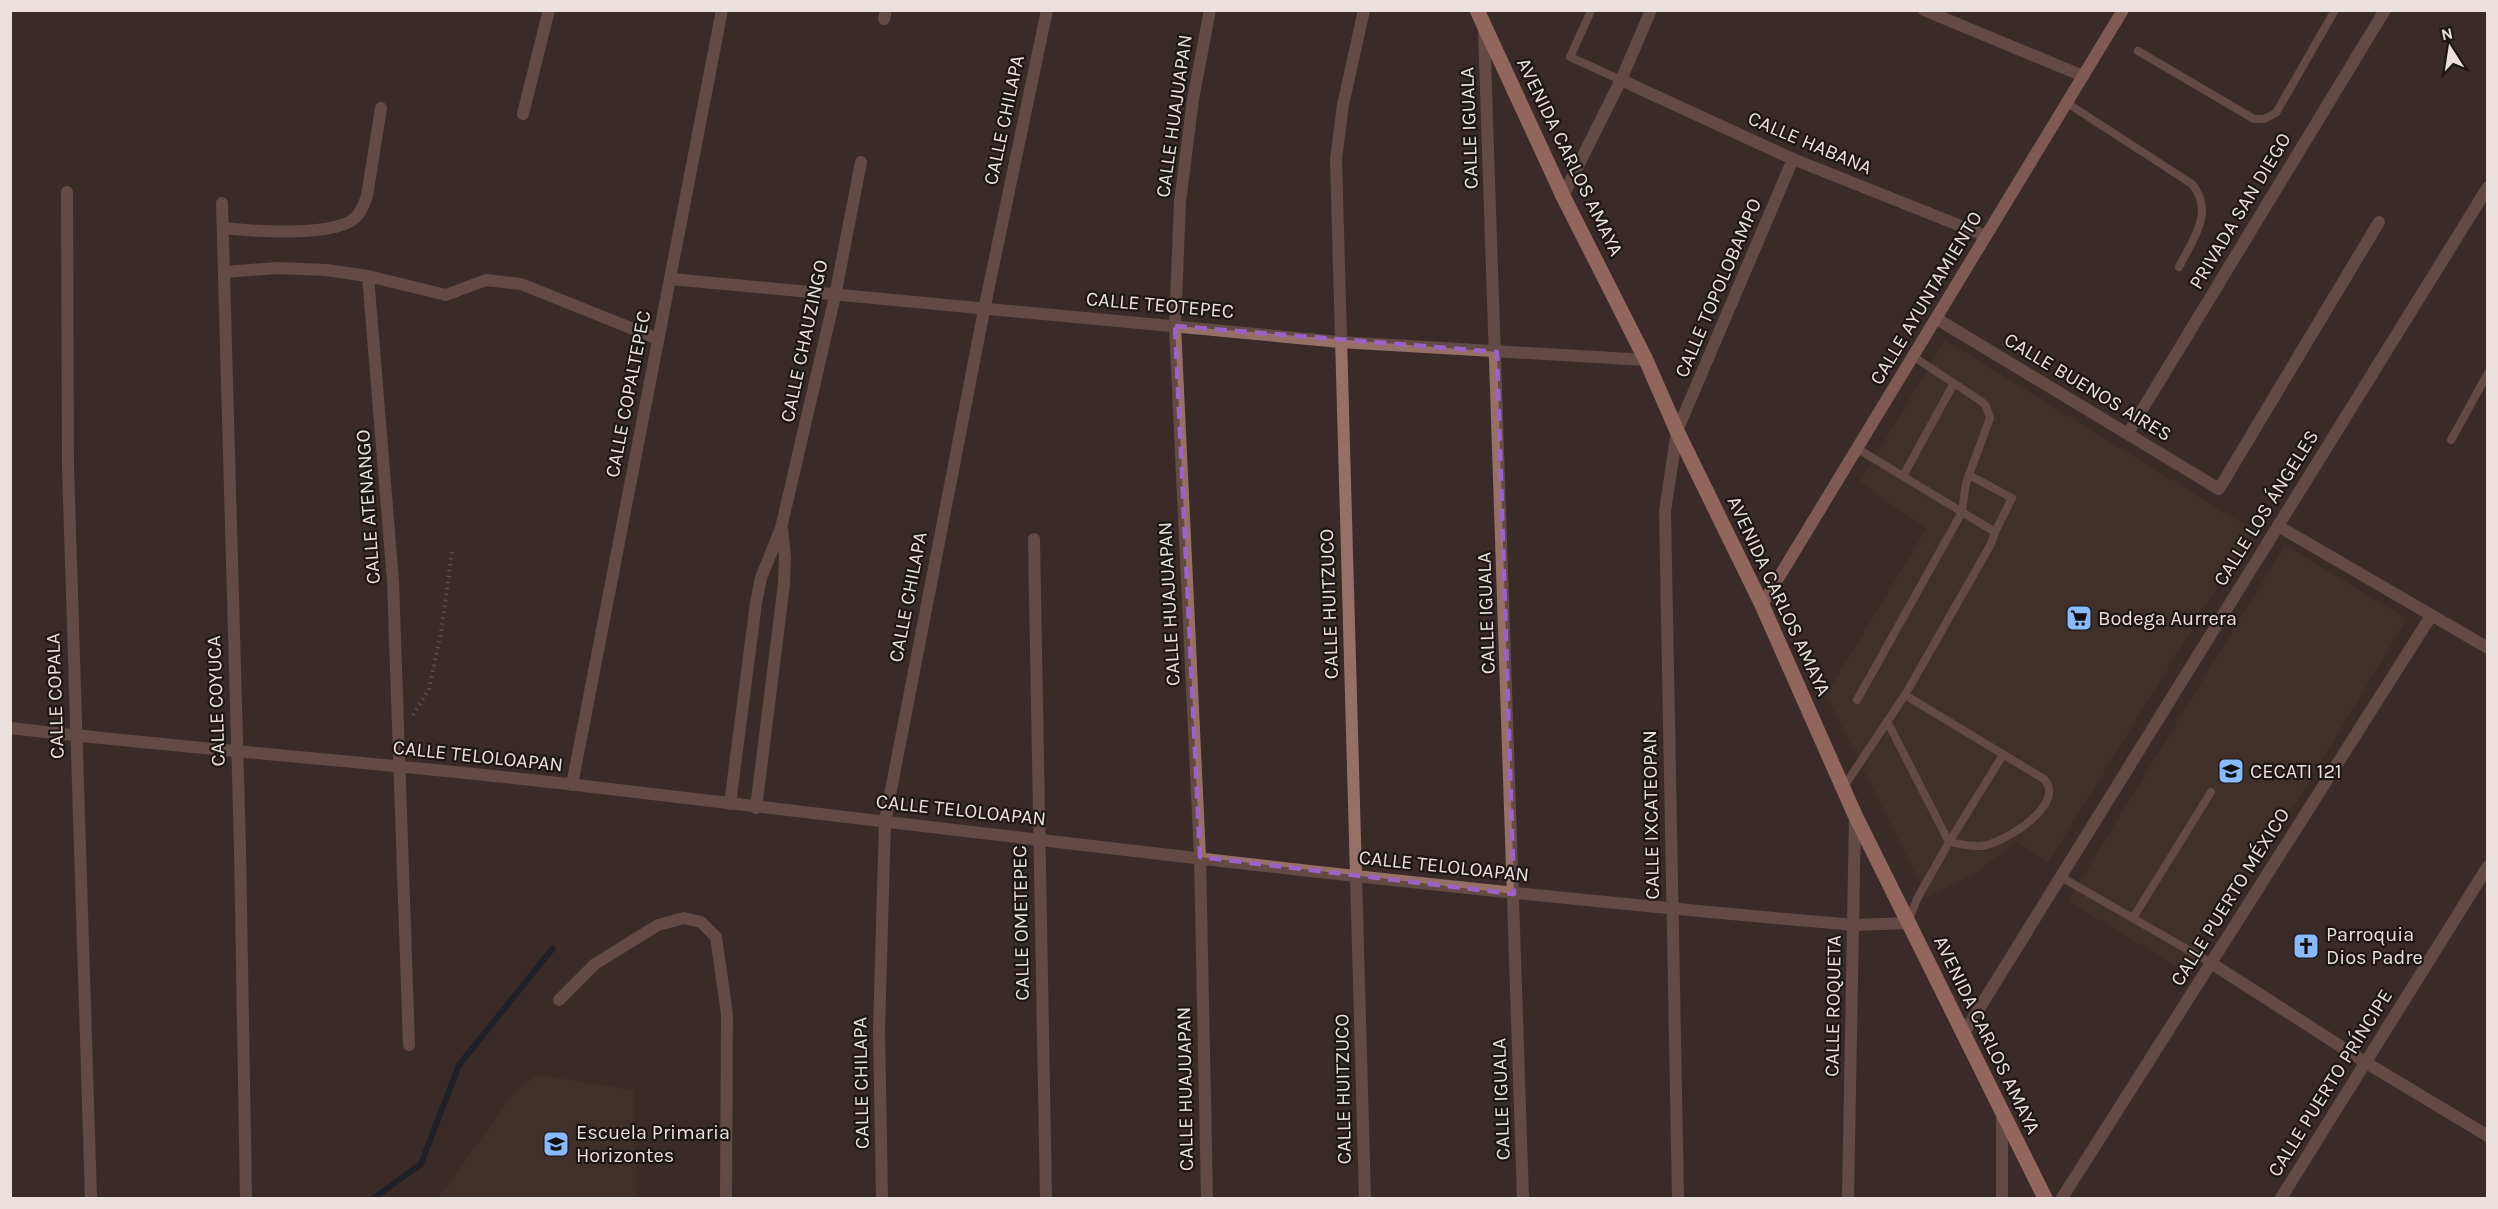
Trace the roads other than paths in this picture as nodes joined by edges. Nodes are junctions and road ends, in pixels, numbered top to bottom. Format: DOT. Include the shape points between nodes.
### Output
graph roads {
  1 [pos="549,10"];
  2 [pos="722,10"];
  3 [pos="1047,10"];
  4 [pos="1210,10"];
  5 [pos="1364,10"];
  6 [pos="1477,10"];
  7 [pos="1651,10"];
  8 [pos="1924,10"];
  9 [pos="2123,10"];
  10 [pos="2335,10"];
  11 [pos="2385,10"];
  12 [pos="1590,13"];
  13 [pos="1484,27"];
  14 [pos="2138,51"];
  15 [pos="2083,76"];
  16 [pos="1621,80"];
  17 [pos="2067,103"];
  18 [pos="381,108"];
  19 [pos="523,114"];
  20 [pos="1793,159"];
  21 [pos="861,162"];
  22 [pos="2487,187"];
  23 [pos="67,192"];
  24 [pos="1563,196"];
  25 [pos="222,203"];
  26 [pos="2379,222"];
  27 [pos="223,228"];
  28 [pos="1986,236"];
  29 [pos="2180,267"];
  30 [pos="224,272"];
  31 [pos="368,276"];
  32 [pos="671,279"];
  33 [pos="835,296"];
  34 [pos="984,310"];
  35 [pos="1937,319"];
  36 [pos="1174,326"];
  37 [pos="658,339"];
  38 [pos="1340,342"];
  39 [pos="1497,352"];
  40 [pos="1914,357"];
  41 [pos="1646,360"];
  42 [pos="2487,374"];
  43 [pos="1954,383"];
  44 [pos="1677,431"];
  45 [pos="2128,433"];
  46 [pos="2451,440"];
  47 [pos="1858,449"];
  48 [pos="1969,475"];
  49 [pos="1903,476"];
  50 [pos="1962,512"];
  51 [pos="2278,526"];
  52 [pos="782,528"];
  53 [pos="1995,532"];
  54 [pos="1034,539"];
  55 [pos="1762,605"];
  56 [pos="2431,616"];
  57 [pos="2487,648"];
  58 [pos="1905,695"];
  59 [pos="1857,700"];
  60 [pos="1887,722"];
  61 [pos="10,728"];
  62 [pos="75,735"];
  63 [pos="237,753"];
  64 [pos="2003,755"];
  65 [pos="401,767"];
  66 [pos="572,785"];
  67 [pos="1843,788"];
  68 [pos="2211,792"];
  69 [pos="730,804"];
  70 [pos="756,808"];
  71 [pos="1855,815"];
  72 [pos="885,821"];
  73 [pos="1039,838"];
  74 [pos="1949,842"];
  75 [pos="1200,857"];
  76 [pos="2487,866"];
  77 [pos="1357,876"];
  78 [pos="2061,877"];
  79 [pos="1514,894"];
  80 [pos="1672,909"];
  81 [pos="2133,918"];
  82 [pos="1908,923"];
  83 [pos="1855,925"];
  84 [pos="2211,963"];
  85 [pos="559,1000"];
  86 [pos="1964,1033"];
  87 [pos="409,1045"];
  88 [pos="2365,1062"];
  89 [pos="2002,1116"];
  90 [pos="2487,1136"];
  91 [pos="91,1198"];
  92 [pos="246,1198"];
  93 [pos="726,1198"];
  94 [pos="882,1198"];
  95 [pos="1046,1198"];
  96 [pos="1207,1198"];
  97 [pos="1365,1198"];
  98 [pos="1523,1198"];
  99 [pos="1678,1198"];
  100 [pos="1848,1198"];
  101 [pos="2002,1198"];
  102 [pos="2045,1198"];
  103 [pos="2062,1198"];
  104 [pos="2281,1198"];
  1 -- 19 [label="street"];
  2 -- 32 [label="street, CALLE COPALTEPEC"];
  3 -- 34 [label="street, CALLE CHILAPA"];
  4 -- 36 [label="street, CALLE HUAJUAPAN" via="1192,99 1180,202"];
  5 -- 38 [label="street, CALLE HUITZUCO" via="1343,105 1336,159"];
  6 -- 13 [label="main road, AVENIDA CARLOS AMAYA"];
  7 -- 16 [label="street"];
  8 -- 15 [label="street"];
  9 -- 15 [label="main road, CALLE AYUNTAMIENTO"];
  10 -- 14 [label="lane" via="2276,113 2264,119 2254,119"];
  11 -- 45 [label="street, PRIVADA SAN DIEGO"];
  12 -- 16 [label="lane" via="1571,59"];
  13 -- 24 [label="main road, AVENIDA CARLOS AMAYA"];
  13 -- 39 [label="street, CALLE IGUALA"];
  15 -- 17 [label="main road, CALLE AYUNTAMIENTO"];
  16 -- 20 [label="street, CALLE HABANA"];
  16 -- 24 [label="street"];
  17 -- 28 [label="main road, CALLE AYUNTAMIENTO"];
  17 -- 29 [label="lane" via="2198,190 2204,216"];
  18 -- 27 [label="street" via="367,196 357,217 343,225 280,232"];
  20 -- 28 [label="street, CALLE HABANA"];
  20 -- 44 [label="street, CALLE TOPOLOBAMPO"];
  21 -- 33 [label="street, CALLE CHAUZINGO"];
  22 -- 51 [label="street, CALLE LOS ÁNGELES"];
  23 -- 62 [label="street, CALLE COPALA" via="68,467"];
  24 -- 41 [label="main road, AVENIDA CARLOS AMAYA"];
  25 -- 27 [label="street, CALLE COYUCA"];
  26 -- 45 [label="street, CALLE BUENOS AIRES" via="2219,489"];
  27 -- 30 [label="street, CALLE COYUCA"];
  28 -- 35 [label="main road, CALLE AYUNTAMIENTO"];
  30 -- 31 [label="street" via="316,269"];
  30 -- 63 [label="street, CALLE COYUCA"];
  31 -- 37 [label="street" via="446,295 486,280 521,284"];
  31 -- 65 [label="street, CALLE ATENANGO" via="392,569"];
  32 -- 33 [label="street, CALLE TEOTEPEC"];
  32 -- 37 [label="street, CALLE COPALTEPEC"];
  33 -- 34 [label="street, CALLE TEOTEPEC"];
  33 -- 52 [label="street, CALLE CHAUZINGO"];
  34 -- 36 [label="street, CALLE TEOTEPEC"];
  34 -- 72 [label="street, CALLE CHILAPA"];
  35 -- 40 [label="main road, CALLE AYUNTAMIENTO"];
  35 -- 45 [label="street, CALLE BUENOS AIRES"];
  36 -- 38 [label="street, CALLE TEOTEPEC"];
  36 -- 75 [label="street, CALLE HUAJUAPAN"];
  37 -- 66 [label="street, CALLE COPALTEPEC"];
  38 -- 39 [label="street, CALLE TEOTEPEC"];
  38 -- 77 [label="street, CALLE HUITZUCO"];
  39 -- 41 [label="street, CALLE TEOTEPEC"];
  39 -- 79 [label="street, CALLE IGUALA"];
  40 -- 43 [label="lane"];
  40 -- 47 [label="main road, CALLE AYUNTAMIENTO"];
  41 -- 44 [label="main road, AVENIDA CARLOS AMAYA"];
  42 -- 46 [label="lane"];
  43 -- 48 [label="lane" via="1981,401 1989,412"];
  43 -- 49 [label="lane"];
  44 -- 55 [label="main road, AVENIDA CARLOS AMAYA"];
  44 -- 80 [label="street, CALLE IXCATEOPAN" via="1665,511 1664,548"];
  47 -- 49 [label="lane"];
  47 -- 55 [label="main road, CALLE AYUNTAMIENTO"];
  48 -- 50 [label="lane"];
  48 -- 53 [label="lane" via="2012,498"];
  49 -- 50 [label="lane"];
  50 -- 53 [label="lane"];
  50 -- 59 [label="lane"];
  51 -- 56 [label="street"];
  51 -- 78 [label="street, CALLE LOS ÁNGELES"];
  52 -- 69 [label="street, CALLE CHAUZINGO" via="761,578 756,603"];
  52 -- 70 [label="street, CALLE CHAUZINGO" via="784,584"];
  53 -- 58 [label="lane"];
  54 -- 73 [label="street, CALLE OMETEPEC"];
  55 -- 67 [label="main road, AVENIDA CARLOS AMAYA"];
  56 -- 57 [label="street"];
  56 -- 84 [label="street, CALLE PUERTO MÉXICO"];
  58 -- 60 [label="lane"];
  58 -- 64 [label="lane"];
  60 -- 67 [label="lane"];
  60 -- 74 [label="lane"];
  61 -- 62 [label="street, CALLE TELOLOAPAN"];
  62 -- 63 [label="street, CALLE TELOLOAPAN"];
  62 -- 91 [label="street, CALLE COPALA"];
  63 -- 65 [label="street, CALLE TELOLOAPAN"];
  63 -- 92 [label="street, CALLE COYUCA"];
  64 -- 74 [label="lane"];
  64 -- 74 [label="lane" via="2044,780 2049,785 2048,800 2018,831 2000,841 1984,846"];
  65 -- 66 [label="street, CALLE TELOLOAPAN"];
  65 -- 87 [label="street, CALLE ATENANGO"];
  66 -- 69 [label="street, CALLE TELOLOAPAN"];
  67 -- 71 [label="main road, AVENIDA CARLOS AMAYA"];
  68 -- 81 [label="lane"];
  69 -- 70 [label="street, CALLE TELOLOAPAN"];
  70 -- 72 [label="street, CALLE TELOLOAPAN"];
  71 -- 82 [label="main road, AVENIDA CARLOS AMAYA"];
  71 -- 83 [label="street, CALLE ROQUETA"];
  72 -- 73 [label="street, CALLE TELOLOAPAN"];
  72 -- 94 [label="street, CALLE CHILAPA" via="879,1029"];
  73 -- 75 [label="street, CALLE TELOLOAPAN"];
  73 -- 95 [label="street, CALLE OMETEPEC"];
  74 -- 82 [label="lane"];
  75 -- 77 [label="street, CALLE TELOLOAPAN"];
  75 -- 96 [label="street, CALLE HUAJUAPAN"];
  76 -- 88 [label="street, CALLE PUERTO PRÍNCIPE"];
  77 -- 79 [label="street, CALLE TELOLOAPAN"];
  77 -- 97 [label="street, CALLE HUITZUCO"];
  78 -- 81 [label="lane"];
  78 -- 86 [label="street, CALLE LOS ÁNGELES"];
  79 -- 80 [label="street, CALLE TELOLOAPAN"];
  79 -- 98 [label="street, CALLE IGUALA"];
  80 -- 83 [label="street, CALLE TELOLOAPAN"];
  80 -- 99 [label="street, CALLE IXCATEOPAN"];
  81 -- 84 [label="lane"];
  82 -- 83 [label="street, CALLE TELOLOAPAN"];
  82 -- 86 [label="main road, AVENIDA CARLOS AMAYA"];
  83 -- 100 [label="street, CALLE ROQUETA"];
  84 -- 88 [label="street"];
  84 -- 103 [label="street, CALLE PUERTO MÉXICO"];
  85 -- 93 [label="street" via="595,964 658,925 684,918 701,922 716,937 727,1014"];
  86 -- 89 [label="main road, AVENIDA CARLOS AMAYA"];
  88 -- 90 [label="street"];
  88 -- 104 [label="street, CALLE PUERTO PRÍNCIPE"];
  89 -- 101 [label="street"];
  89 -- 102 [label="main road, AVENIDA CARLOS AMAYA"];
}
